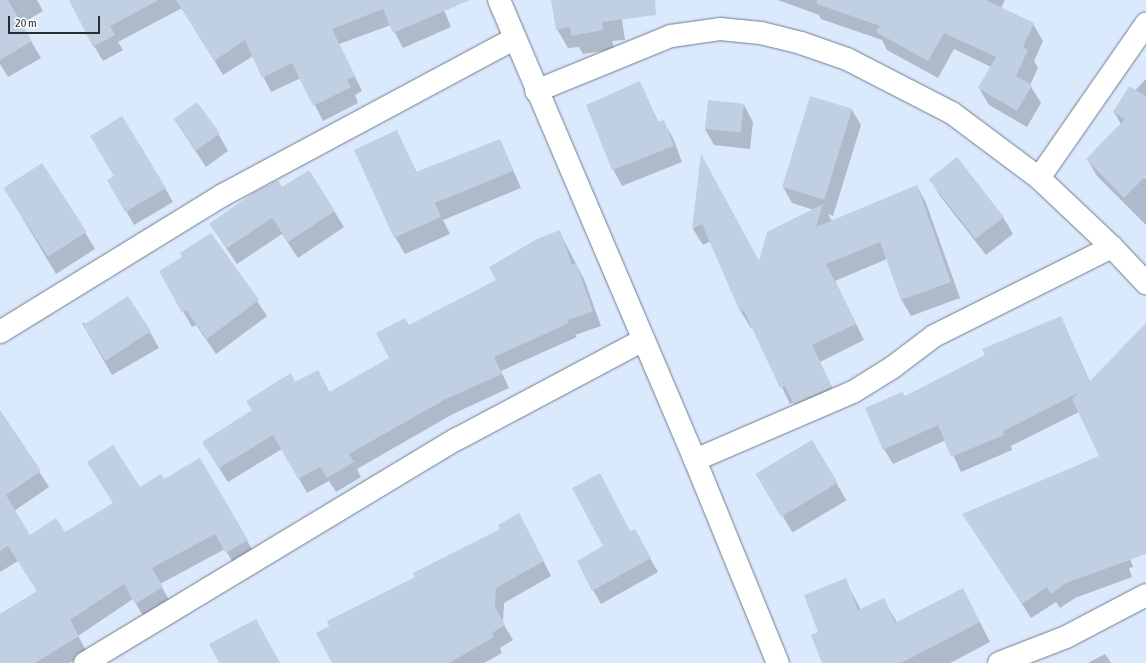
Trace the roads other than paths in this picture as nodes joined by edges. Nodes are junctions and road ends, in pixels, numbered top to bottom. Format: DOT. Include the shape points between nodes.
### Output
graph roads {
  1 [pos="499,0"];
  2 [pos="1146,24"];
  3 [pos="514,39"];
  4 [pos="536,91"];
  5 [pos="1039,178"];
  6 [pos="1112,247"];
  7 [pos="1146,283"];
  8 [pos="0,332"];
  9 [pos="643,340"];
  10 [pos="695,460"];
  11 [pos="1146,595"];
  12 [pos="85,663"];
  13 [pos="778,663"];
  14 [pos="999,663"];
  1 -- 3 [label="street"];
  2 -- 5 [label="street"];
  3 -- 4 [label="street"];
  3 -- 8 [label="street" via="221,196"];
  4 -- 5 [label="street" via="671,36 720,29 761,33 847,59 952,113"];
  4 -- 9 [label="street"];
  5 -- 6 [label="street"];
  6 -- 7 [label="street"];
  6 -- 10 [label="street" via="934,336 893,368 852,392"];
  9 -- 10 [label="street"];
  9 -- 12 [label="street" via="451,442"];
  10 -- 13 [label="street"];
  11 -- 14 [label="street" via="1066,637"];
}
